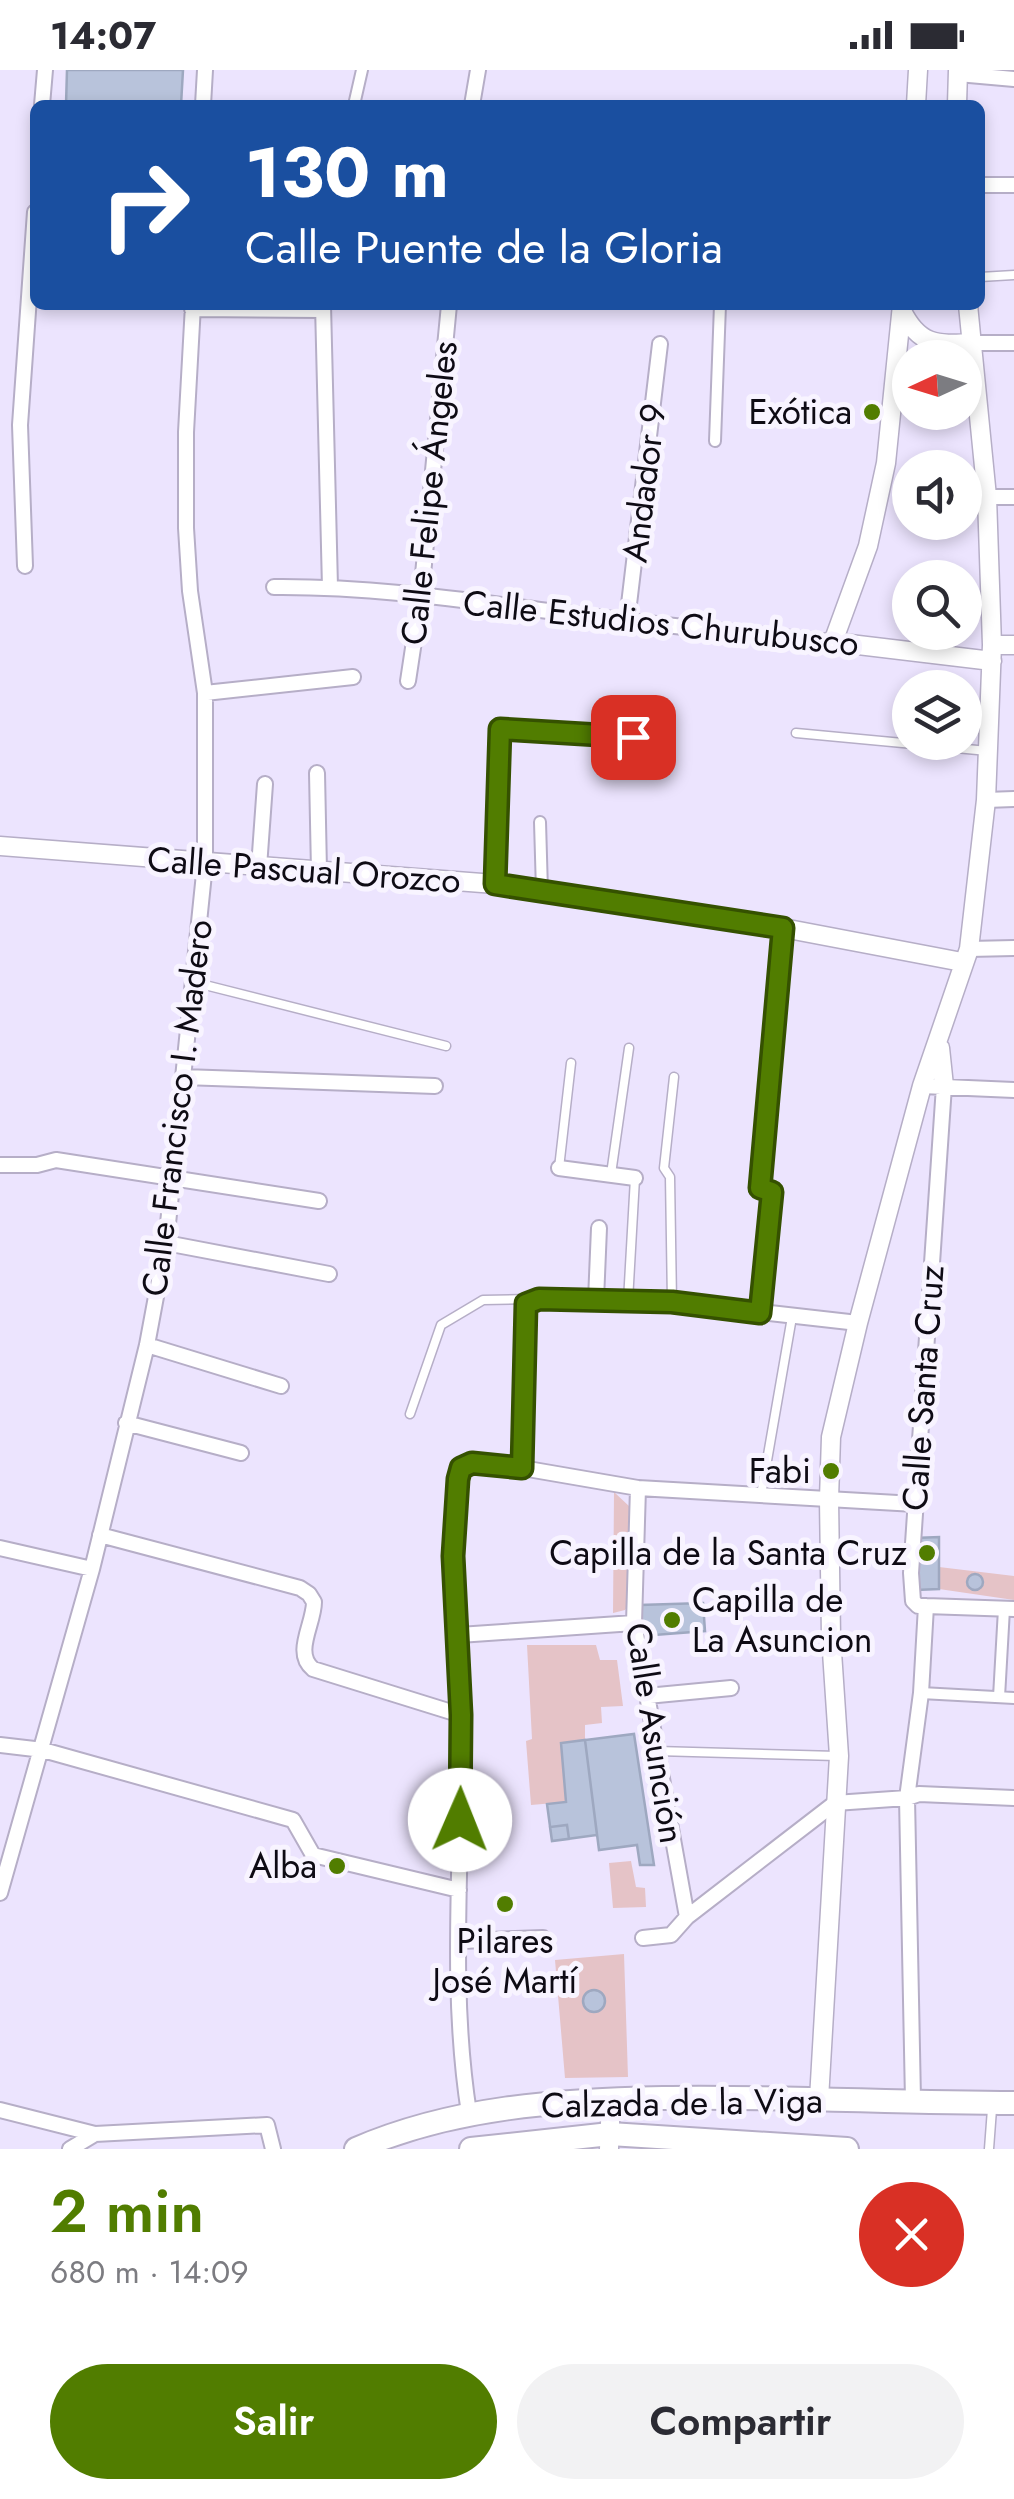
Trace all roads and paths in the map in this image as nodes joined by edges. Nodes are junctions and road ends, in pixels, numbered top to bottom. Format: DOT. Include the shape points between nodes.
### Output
graph roads {
  1 [pos="45,70"];
  2 [pos="205,70"];
  3 [pos="362,70"];
  4 [pos="478,70"];
  5 [pos="918,70"];
  6 [pos="958,72"];
  7 [pos="1014,79"];
  8 [pos="42,100"];
  9 [pos="203,100"];
  10 [pos="355,100"];
  11 [pos="473,100"];
  12 [pos="916,100"];
  13 [pos="957,100"];
  14 [pos="985,185"];
  15 [pos="1014,186"];
  16 [pos="1014,275"];
  17 [pos="985,276"];
  18 [pos="30,283"];
  19 [pos="192,310"];
  20 [pos="323,310"];
  21 [pos="449,310"];
  22 [pos="720,310"];
  23 [pos="902,310"];
  24 [pos="903,310"];
  25 [pos="969,310"];
  26 [pos="925,340"];
  27 [pos="972,340"];
  28 [pos="1014,343"];
  29 [pos="660,344"];
  30 [pos="982,344"];
  31 [pos="980,430"];
  32 [pos="715,442"];
  33 [pos="987,497"];
  34 [pos="1014,497"];
  35 [pos="24,566"];
  36 [pos="330,587"];
  37 [pos="274,588"];
  38 [pos="421,595"];
  39 [pos="628,622"];
  40 [pos="833,642"];
  41 [pos="1014,645"];
  42 [pos="992,653"];
  43 [pos="354,677"];
  44 [pos="408,681"];
  45 [pos="205,693"];
  46 [pos="796,733"];
  47 [pos="666,739"];
  48 [pos="988,750"];
  49 [pos="318,772"];
  50 [pos="265,784"];
  51 [pos="1014,799"];
  52 [pos="986,800"];
  53 [pos="540,822"];
  54 [pos="0,846"];
  55 [pos="205,864"];
  56 [pos="259,867"];
  57 [pos="319,870"];
  58 [pos="495,884"];
  59 [pos="542,891"];
  60 [pos="783,928"];
  61 [pos="1014,948"];
  62 [pos="965,956"];
  63 [pos="193,982"];
  64 [pos="939,1043"];
  65 [pos="446,1046"];
  66 [pos="630,1048"];
  67 [pos="571,1064"];
  68 [pos="183,1077"];
  69 [pos="674,1077"];
  70 [pos="435,1086"];
  71 [pos="922,1086"];
  72 [pos="944,1086"];
  73 [pos="1014,1090"];
  74 [pos="0,1165"];
  75 [pos="559,1168"];
  76 [pos="611,1174"];
  77 [pos="635,1178"];
  78 [pos="173,1179"];
  79 [pos="319,1201"];
  80 [pos="598,1228"];
  81 [pos="166,1243"];
  82 [pos="328,1274"];
  83 [pos="539,1299"];
  84 [pos="596,1300"];
  85 [pos="628,1301"];
  86 [pos="672,1302"];
  87 [pos="760,1313"];
  88 [pos="792,1317"];
  89 [pos="858,1322"];
  90 [pos="147,1345"];
  91 [pos="281,1386"];
  92 [pos="410,1414"];
  93 [pos="126,1424"];
  94 [pos="241,1452"];
  95 [pos="522,1468"];
  96 [pos="638,1488"];
  97 [pos="762,1494"];
  98 [pos="829,1499"];
  99 [pos="914,1504"];
  100 [pos="100,1535"];
  101 [pos="0,1548"];
  102 [pos="92,1568"];
  103 [pos="926,1606"];
  104 [pos="1009,1609"];
  105 [pos="634,1624"];
  106 [pos="459,1635"];
  107 [pos="731,1688"];
  108 [pos="921,1693"];
  109 [pos="647,1696"];
  110 [pos="999,1697"];
  111 [pos="1014,1698"];
  112 [pos="461,1715"];
  113 [pos="0,1745"];
  114 [pos="43,1750"];
  115 [pos="657,1751"];
  116 [pos="840,1756"];
  117 [pos="907,1798"];
  118 [pos="1014,1798"];
  119 [pos="835,1804"];
  120 [pos="459,1890"];
  121 [pos="0,1892"];
  122 [pos="687,1917"];
  123 [pos="543,1938"];
  124 [pos="642,1938"];
  125 [pos="459,1941"];
  126 [pos="611,2098"];
  127 [pos="819,2099"];
  128 [pos="913,2100"];
  129 [pos="1003,2103"];
  130 [pos="0,2110"];
  131 [pos="469,2113"];
  132 [pos="95,2134"];
  133 [pos="610,2142"];
  134 [pos="70,2149"];
  135 [pos="273,2149"];
  136 [pos="356,2149"];
  137 [pos="471,2149"];
  138 [pos="847,2149"];
  139 [pos="989,2149"];
  1 -- 8 [label="street"];
  2 -- 9 [label="street"];
  3 -- 10 [label="street"];
  4 -- 11 [label="street"];
  5 -- 12 [label="street"];
  6 -- 7 [label="street"];
  6 -- 13 [label="street"];
  14 -- 15 [label="street"];
  16 -- 17 [label="lane"];
  18 -- 35 [label="street" via="20,425"];
  19 -- 45 [label="street, Calle Francisco I. Madero" via="186,528"];
  20 -- 36 [label="street"];
  21 -- 38 [label="street, Calle Felipe Ángeles"];
  22 -- 32 [label="street, Andador 9"];
  23 -- 40 [label="street" via="886,462 868,546"];
  24 -- 26 [label="street"];
  25 -- 27 [label="street"];
  28 -- 30 [label="street"];
  29 -- 39 [label="street, Andador 9"];
  31 -- 33 [label="street"];
  33 -- 34 [label="street"];
  33 -- 42 [label="street"];
  36 -- 37 [label="street, Calle Estudios Churubusco"];
  36 -- 38 [label="street, Calle Estudios Churubusco"];
  38 -- 39 [label="street, Calle Estudios Churubusco"];
  38 -- 44 [label="street, Calle Felipe Ángeles"];
  39 -- 40 [label="street, Calle Estudios Churubusco"];
  40 -- 42 [label="street, Calle Estudios Churubusco"];
  41 -- 42 [label="street, Calle Estudios Churubusco"];
  42 -- 48 [label="street"];
  43 -- 45 [label="street"];
  45 -- 55 [label="street, Calle Francisco I. Madero"];
  46 -- 48 [label="lane"];
  47 -- 58 [label="street" via="500,729"];
  48 -- 52 [label="street"];
  49 -- 57 [label="street"];
  50 -- 56 [label="street"];
  51 -- 52 [label="street"];
  52 -- 62 [label="street"];
  53 -- 59 [label="street"];
  54 -- 55 [label="street, Calle Pascual Orozco"];
  55 -- 56 [label="street, Calle Pascual Orozco"];
  55 -- 63 [label="street, Calle Francisco I. Madero"];
  56 -- 57 [label="street, Calle Pascual Orozco"];
  57 -- 58 [label="street, Calle Pascual Orozco"];
  58 -- 59 [label="street, Calle Pascual Orozco"];
  59 -- 60 [label="street, Calle Pascual Orozco"];
  60 -- 62 [label="street, Calle Pascual Orozco"];
  60 -- 87 [label="lane" via="760,1188 772,1192"];
  61 -- 62 [label="street"];
  62 -- 64 [label="street"];
  63 -- 65 [label="lane"];
  63 -- 68 [label="street, Calle Francisco I. Madero"];
  64 -- 71 [label="street"];
  64 -- 72 [label="street"];
  66 -- 76 [label="lane"];
  67 -- 75 [label="lane"];
  68 -- 70 [label="street"];
  68 -- 78 [label="street, Calle Francisco I. Madero"];
  69 -- 86 [label="lane" via="664,1168 670,1178"];
  71 -- 72 [label="street"];
  71 -- 89 [label="street"];
  72 -- 73 [label="street"];
  72 -- 99 [label="street, Calle Santa Cruz"];
  74 -- 78 [label="street" via="56,1160"];
  75 -- 76 [label="street"];
  76 -- 77 [label="street"];
  77 -- 85 [label="lane"];
  78 -- 79 [label="street"];
  78 -- 81 [label="street, Calle Francisco I. Madero"];
  80 -- 84 [label="street"];
  81 -- 82 [label="street"];
  81 -- 90 [label="street, Calle Francisco I. Madero"];
  83 -- 84 [label="street"];
  83 -- 92 [label="lane" via="482,1300 441,1325"];
  83 -- 95 [label="street" via="526,1304 523,1318"];
  84 -- 85 [label="street"];
  85 -- 86 [label="street"];
  86 -- 87 [label="street"];
  87 -- 88 [label="street"];
  88 -- 89 [label="street"];
  88 -- 97 [label="lane"];
  89 -- 98 [label="street" via="831,1438"];
  90 -- 91 [label="street"];
  90 -- 93 [label="street, Calle Francisco I. Madero"];
  93 -- 94 [label="street"];
  93 -- 100 [label="street, Calle Francisco I. Madero"];
  95 -- 96 [label="street"];
  95 -- 106 [label="street" via="461,1468 453,1556"];
  96 -- 97 [label="street"];
  96 -- 105 [label="street, Calle Asunción"];
  97 -- 98 [label="street"];
  98 -- 99 [label="street"];
  98 -- 116 [label="street"];
  99 -- 103 [label="street, Calle Santa Cruz" via="913,1600"];
  100 -- 102 [label="street, Calle Francisco I. Madero"];
  100 -- 112 [label="street" via="300,1588 314,1602 303,1652 313,1669"];
  101 -- 102 [label="street"];
  102 -- 114 [label="street, Calle Francisco I. Madero"];
  103 -- 104 [label="street"];
  103 -- 108 [label="street, Calle Santa Cruz"];
  104 -- 110 [label="street"];
  105 -- 106 [label="street"];
  105 -- 109 [label="street, Calle Asunción"];
  106 -- 112 [label="street"];
  107 -- 109 [label="street"];
  108 -- 110 [label="street"];
  108 -- 117 [label="street, Calle Santa Cruz"];
  109 -- 115 [label="street, Calle Asunción"];
  110 -- 111 [label="street"];
  112 -- 120 [label="street"];
  113 -- 114 [label="street"];
  114 -- 120 [label="street" via="294,1820 313,1855"];
  114 -- 121 [label="street, Calle Francisco I. Madero"];
  115 -- 116 [label="lane"];
  115 -- 122 [label="street, Calle Asunción"];
  116 -- 119 [label="street"];
  117 -- 118 [label="street"];
  117 -- 119 [label="street"];
  117 -- 128 [label="street, Calle Santa Cruz"];
  119 -- 122 [label="street"];
  119 -- 127 [label="street"];
  120 -- 125 [label="street"];
  122 -- 124 [label="street" via="671,1935"];
  123 -- 125 [label="street"];
  125 -- 131 [label="street"];
  126 -- 127 [label="main road, Calzada de la Viga"];
  126 -- 131 [label="main road, Calzada de la Viga"];
  126 -- 133 [label="street"];
  127 -- 128 [label="main road, Calzada de la Viga"];
  128 -- 129 [label="main road, Calzada de la Viga"];
  129 -- 139 [label="lane"];
  130 -- 132 [label="street"];
  131 -- 136 [label="main road, Calzada de la Viga"];
  132 -- 134 [label="street"];
  132 -- 135 [label="street" via="267,2125"];
  133 -- 137 [label="main road, Calzada de la Viga"];
  133 -- 138 [label="main road, Calzada de la Viga"];
}
